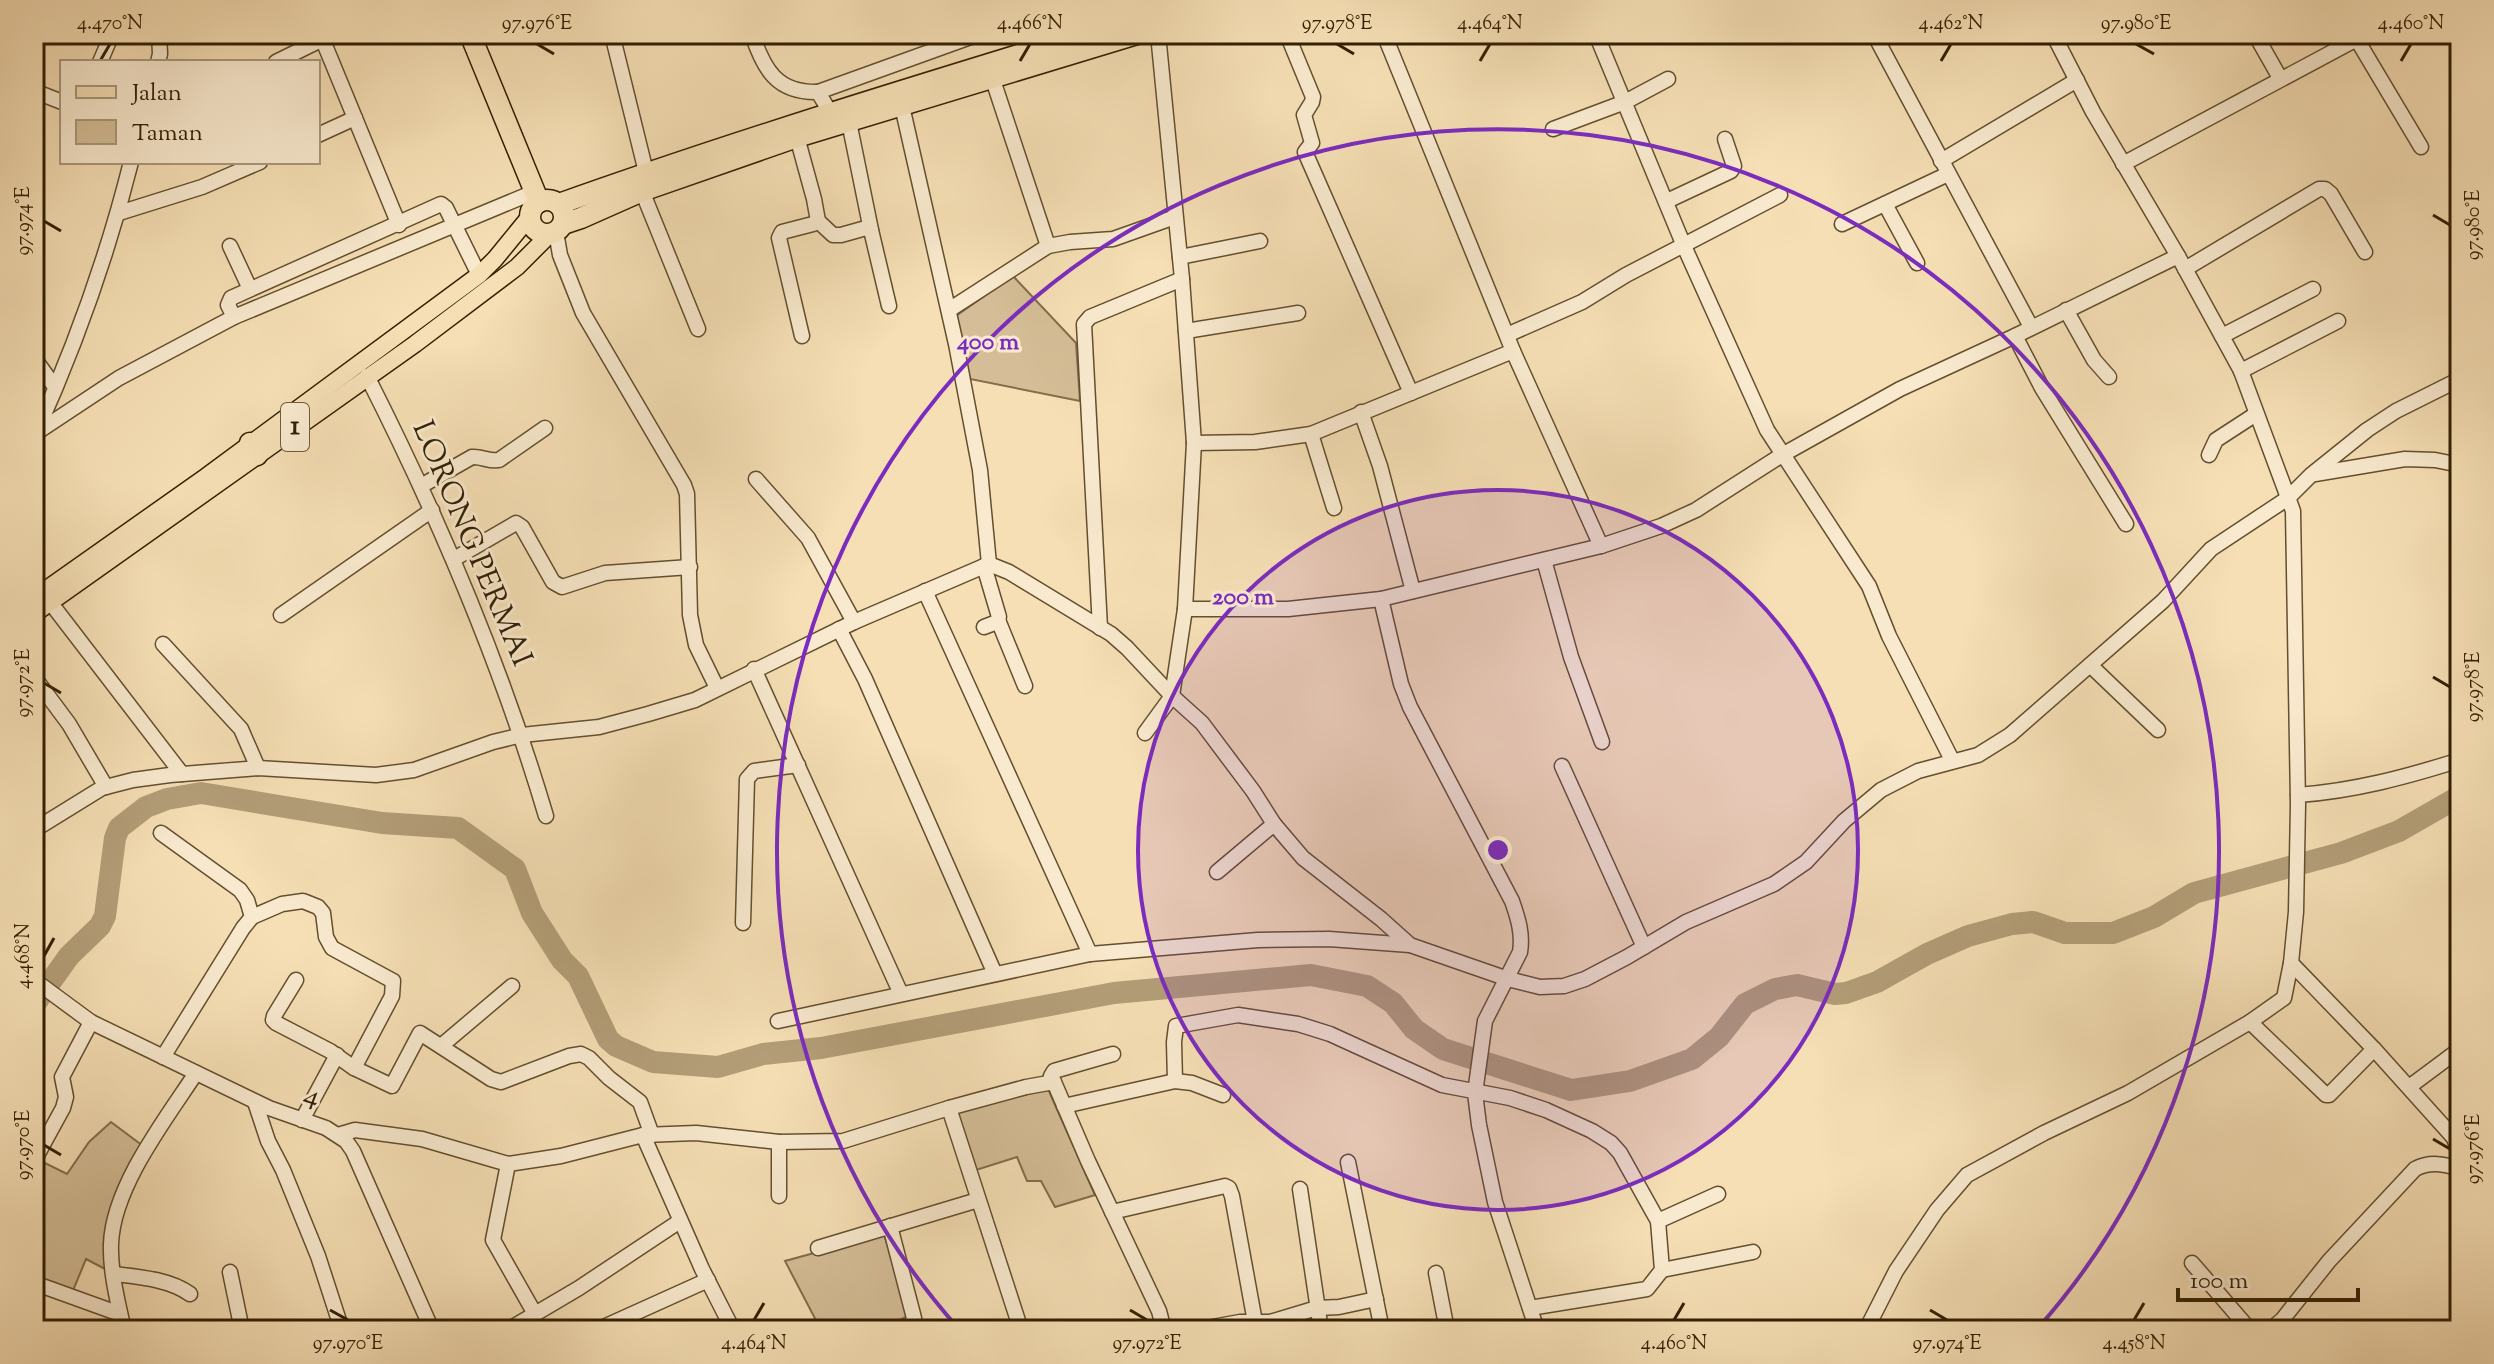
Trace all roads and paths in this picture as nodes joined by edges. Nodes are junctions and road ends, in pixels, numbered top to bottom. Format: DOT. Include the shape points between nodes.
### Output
graph roads {
  1 [pos="112,34"];
  2 [pos="159,34"];
  3 [pos="470,34"];
  4 [pos="612,34"];
  5 [pos="752,34"];
  6 [pos="979,34"];
  7 [pos="1087,34"];
  8 [pos="1137,34"];
  9 [pos="1158,34"];
  10 [pos="1287,34"];
  11 [pos="1384,34"];
  12 [pos="1596,34"];
  13 [pos="1874,34"];
  14 [pos="2053,34"];
  15 [pos="2255,34"];
  16 [pos="327,36"];
  17 [pos="2361,36"];
  18 [pos="101,60"];
  19 [pos="158,60"];
  20 [pos="280,60"];
  21 [pos="992,77"];
  22 [pos="2280,78"];
  23 [pos="1668,79"];
  24 [pos="2077,80"];
  25 [pos="34,91"];
  26 [pos="818,92"];
  27 [pos="60,101"];
  28 [pos="1625,102"];
  29 [pos="902,106"];
  30 [pos="355,118"];
  31 [pos="837,120"];
  32 [pos="1553,129"];
  33 [pos="320,134"];
  34 [pos="797,137"];
  35 [pos="1725,139"];
  36 [pos="2421,147"];
  37 [pos="131,164"];
  38 [pos="255,164"];
  39 [pos="2123,164"];
  40 [pos="1945,167"];
  41 [pos="644,182"];
  42 [pos="1780,195"];
  43 [pos="1667,201"];
  44 [pos="1885,204"];
  45 [pos="119,213"];
  46 [pos="547,215"];
  47 [pos="1175,217"];
  48 [pos="818,221"];
  49 [pos="1842,224"];
  50 [pos="399,225"];
  51 [pos="455,225"];
  52 [pos="871,230"];
  53 [pos="1260,241"];
  54 [pos="230,246"];
  55 [pos="1048,246"];
  56 [pos="1684,246"];
  57 [pos="2365,252"];
  58 [pos="1180,257"];
  59 [pos="1917,263"];
  60 [pos="2181,263"];
  61 [pos="479,275"];
  62 [pos="1182,279"];
  63 [pos="250,289"];
  64 [pos="2313,289"];
  65 [pos="889,306"];
  66 [pos="949,310"];
  67 [pos="2066,310"];
  68 [pos="1298,313"];
  69 [pos="234,317"];
  70 [pos="2338,321"];
  71 [pos="2031,327"];
  72 [pos="698,329"];
  73 [pos="1186,331"];
  74 [pos="1507,335"];
  75 [pos="802,336"];
  76 [pos="2015,336"];
  77 [pos="2222,336"];
  78 [pos="1513,351"];
  79 [pos="34,358"];
  80 [pos="2241,371"];
  81 [pos="367,376"];
  82 [pos="2109,377"];
  83 [pos="2460,379"];
  84 [pos="55,387"];
  85 [pos="1411,393"];
  86 [pos="1361,412"];
  87 [pos="2256,414"];
  88 [pos="545,428"];
  89 [pos="35,433"];
  90 [pos="1311,434"];
  91 [pos="1194,443"];
  92 [pos="254,449"];
  93 [pos="1782,455"];
  94 [pos="2209,455"];
  95 [pos="2460,465"];
  96 [pos="2311,475"];
  97 [pos="756,479"];
  98 [pos="421,486"];
  99 [pos="2288,498"];
  100 [pos="1334,508"];
  101 [pos="432,510"];
  102 [pos="2126,524"];
  103 [pos="1601,546"];
  104 [pos="454,559"];
  105 [pos="1544,560"];
  106 [pos="986,565"];
  107 [pos="690,567"];
  108 [pos="925,591"];
  109 [pos="1413,591"];
  110 [pos="1381,599"];
  111 [pos="42,600"];
  112 [pos="1185,609"];
  113 [pos="34,614"];
  114 [pos="281,615"];
  115 [pos="998,620"];
  116 [pos="854,622"];
  117 [pos="984,627"];
  118 [pos="1100,628"];
  119 [pos="839,629"];
  120 [pos="163,644"];
  121 [pos="2090,665"];
  122 [pos="754,669"];
  123 [pos="34,677"];
  124 [pos="1025,686"];
  125 [pos="717,688"];
  126 [pos="1172,696"];
  127 [pos="2158,730"];
  128 [pos="1145,733"];
  129 [pos="522,735"];
  130 [pos="1602,742"];
  131 [pos="1952,760"];
  132 [pos="2460,760"];
  133 [pos="798,765"];
  134 [pos="1562,766"];
  135 [pos="258,768"];
  136 [pos="182,774"];
  137 [pos="106,787"];
  138 [pos="2298,799"];
  139 [pos="546,816"];
  140 [pos="1274,824"];
  141 [pos="34,830"];
  142 [pos="161,833"];
  143 [pos="1217,872"];
  144 [pos="252,917"];
  145 [pos="743,923"];
  146 [pos="1410,945"];
  147 [pos="1644,947"];
  148 [pos="1090,954"];
  149 [pos="2291,963"];
  150 [pos="995,974"];
  151 [pos="1508,979"];
  152 [pos="34,980"];
  153 [pos="296,980"];
  154 [pos="512,986"];
  155 [pos="901,994"];
  156 [pos="778,1021"];
  157 [pos="91,1022"];
  158 [pos="2250,1022"];
  159 [pos="441,1046"];
  160 [pos="2374,1049"];
  161 [pos="2460,1049"];
  162 [pos="1113,1054"];
  163 [pos="337,1055"];
  164 [pos="163,1057"];
  165 [pos="354,1068"];
  166 [pos="196,1073"];
  167 [pos="1175,1081"];
  168 [pos="1054,1082"];
  169 [pos="2409,1087"];
  170 [pos="1475,1088"];
  171 [pos="1223,1095"];
  172 [pos="255,1102"];
  173 [pos="1064,1106"];
  174 [pos="949,1108"];
  175 [pos="302,1120"];
  176 [pos="338,1135"];
  177 [pos="648,1135"];
  178 [pos="779,1142"];
  179 [pos="34,1161"];
  180 [pos="1348,1162"];
  181 [pos="508,1164"];
  182 [pos="2460,1169"];
  183 [pos="1300,1189"];
  184 [pos="1718,1194"];
  185 [pos="779,1196"];
  186 [pos="978,1200"];
  187 [pos="1112,1212"];
  188 [pos="680,1221"];
  189 [pos="1658,1221"];
  190 [pos="890,1226"];
  191 [pos="818,1248"];
  192 [pos="1753,1252"];
  193 [pos="2192,1263"];
  194 [pos="1662,1270"];
  195 [pos="230,1272"];
  196 [pos="1436,1273"];
  197 [pos="114,1274"];
  198 [pos="708,1280"];
  199 [pos="34,1283"];
  200 [pos="190,1294"];
  201 [pos="1376,1299"];
  202 [pos="1317,1308"];
  203 [pos="1530,1308"];
  204 [pos="120,1314"];
  205 [pos="535,1314"];
  206 [pos="1255,1322"];
  207 [pos="606,1326"];
  208 [pos="124,1330"];
  209 [pos="242,1330"];
  210 [pos="342,1330"];
  211 [pos="432,1330"];
  212 [pos="508,1330"];
  213 [pos="733,1330"];
  214 [pos="903,1330"];
  215 [pos="1021,1330"];
  216 [pos="1164,1330"];
  217 [pos="1196,1330"];
  218 [pos="1321,1330"];
  219 [pos="1382,1330"];
  220 [pos="1447,1330"];
  221 [pos="1537,1330"];
  222 [pos="1866,1330"];
  223 [pos="2250,1330"];
  224 [pos="2270,1330"];
  1 -- 18 [label="street"];
  2 -- 19 [label="street"];
  3 -- 46 [label="highway"];
  4 -- 41 [label="street"];
  5 -- 26 [label="street" via="774,79 800,91"];
  6 -- 26 [label="street"];
  7 -- 31 [label="highway, 1"];
  8 -- 21 [label="highway, 1"];
  9 -- 47 [label="street"];
  10 -- 85 [label="street" via="1313,97 1304,115 1312,143 1305,152"];
  11 -- 74 [label="street"];
  12 -- 28 [label="street"];
  13 -- 40 [label="street"];
  14 -- 24 [label="street"];
  15 -- 22 [label="street"];
  16 -- 20 [label="street"];
  16 -- 30 [label="street"];
  17 -- 22 [label="street"];
  17 -- 36 [label="street"];
  21 -- 29 [label="highway, 1"];
  21 -- 55 [label="street"];
  22 -- 39 [label="street"];
  23 -- 28 [label="street"];
  24 -- 39 [label="street"];
  24 -- 40 [label="street"];
  25 -- 27 [label="street"];
  26 -- 31 [label="street"];
  28 -- 32 [label="street"];
  28 -- 43 [label="street"];
  29 -- 31 [label="highway, 1"];
  29 -- 66 [label="street"];
  30 -- 33 [label="street"];
  30 -- 50 [label="street"];
  31 -- 34 [label="highway, 1"];
  31 -- 41 [label="highway, 1"];
  31 -- 52 [label="street"];
  34 -- 41 [label="highway, 1"];
  34 -- 48 [label="street"];
  35 -- 43 [label="street" via="1733,158 1731,171"];
  37 -- 45 [label="street"];
  38 -- 45 [label="street"];
  39 -- 60 [label="street"];
  40 -- 44 [label="street"];
  40 -- 71 [label="street"];
  41 -- 46 [label="highway, 1"];
  41 -- 72 [label="street"];
  42 -- 56 [label="street"];
  43 -- 56 [label="street"];
  44 -- 49 [label="street"];
  44 -- 59 [label="street"];
  45 -- 84 [label="street"];
  46 -- 51 [label="street"];
  46 -- 61 [label="main road, 1"];
  46 -- 81 [label="main road, 1" via="517,267"];
  46 -- 107 [label="street" via="583,313 684,485"];
  47 -- 55 [label="street" via="1113,239"];
  47 -- 58 [label="street"];
  48 -- 52 [label="street" via="833,235"];
  48 -- 75 [label="street" via="779,235"];
  50 -- 51 [label="street" via="441,204"];
  50 -- 63 [label="street"];
  51 -- 61 [label="street"];
  51 -- 69 [label="street"];
  52 -- 65 [label="street"];
  53 -- 58 [label="street"];
  54 -- 63 [label="street"];
  55 -- 66 [label="street"];
  56 -- 74 [label="street" via="1582,302"];
  56 -- 93 [label="street"];
  57 -- 60 [label="street" via="2331,194 2319,189"];
  58 -- 62 [label="street"];
  60 -- 67 [label="street"];
  60 -- 77 [label="street"];
  61 -- 92 [label="main road, 1"];
  62 -- 73 [label="street"];
  62 -- 118 [label="street" via="1084,324"];
  63 -- 69 [label="street" via="229,300"];
  64 -- 77 [label="street"];
  66 -- 106 [label="street" via="980,470"];
  67 -- 71 [label="street"];
  67 -- 82 [label="street"];
  68 -- 73 [label="street"];
  69 -- 89 [label="street" via="119,378"];
  70 -- 80 [label="street"];
  71 -- 76 [label="street"];
  73 -- 91 [label="street"];
  74 -- 78 [label="street"];
  76 -- 93 [label="street" via="1900,389"];
  76 -- 102 [label="street"];
  77 -- 80 [label="street"];
  78 -- 85 [label="street"];
  78 -- 103 [label="street"];
  79 -- 84 [label="street"];
  80 -- 87 [label="street"];
  81 -- 92 [label="main road, 1"];
  81 -- 98 [label="street, LORONG PERMAI"];
  83 -- 96 [label="street" via="2396,411"];
  84 -- 89 [label="street"];
  85 -- 86 [label="street"];
  86 -- 90 [label="street"];
  86 -- 109 [label="street"];
  87 -- 94 [label="street" via="2216,440"];
  87 -- 99 [label="street"];
  88 -- 98 [label="street" via="499,460 472,457"];
  90 -- 91 [label="street"];
  90 -- 100 [label="street"];
  91 -- 112 [label="street"];
  92 -- 111 [label="main road, 1"];
  93 -- 103 [label="street" via="1696,510"];
  93 -- 131 [label="street" via="1869,586"];
  95 -- 96 [label="street" via="2405,459"];
  96 -- 99 [label="street"];
  97 -- 116 [label="street" via="808,538"];
  98 -- 101 [label="street, LORONG PERMAI"];
  99 -- 121 [label="street" via="2211,549 2163,601"];
  99 -- 138 [label="street" via="2293,511"];
  101 -- 104 [label="street, LORONG PERMAI"];
  101 -- 114 [label="street"];
  103 -- 105 [label="street"];
  104 -- 107 [label="street" via="516,523 553,582 562,587 605,573"];
  104 -- 129 [label="street, LORONG PERMAI"];
  105 -- 109 [label="street"];
  105 -- 130 [label="street"];
  106 -- 108 [label="street"];
  106 -- 115 [label="street"];
  106 -- 118 [label="street" via="1009,572"];
  107 -- 125 [label="street" via="692,635"];
  108 -- 116 [label="street"];
  108 -- 148 [label="street"];
  109 -- 110 [label="street"];
  110 -- 112 [label="street" via="1288,609"];
  110 -- 151 [label="street" via="1410,707 1520,923 1520,952"];
  111 -- 113 [label="main road, 1"];
  111 -- 136 [label="street"];
  112 -- 126 [label="street"];
  115 -- 117 [label="street"];
  115 -- 124 [label="street"];
  116 -- 119 [label="street"];
  118 -- 126 [label="street"];
  119 -- 122 [label="street"];
  119 -- 150 [label="street"];
  120 -- 135 [label="street" via="241,729"];
  121 -- 127 [label="street"];
  121 -- 131 [label="street" via="1993,748"];
  122 -- 125 [label="street"];
  122 -- 133 [label="street"];
  123 -- 137 [label="street"];
  125 -- 129 [label="street" via="695,700 599,727"];
  126 -- 128 [label="street"];
  126 -- 140 [label="street" via="1207,730"];
  129 -- 135 [label="street" via="414,770 376,775"];
  129 -- 139 [label="street, LORONG PERMAI"];
  131 -- 147 [label="street" via="1881,790 1806,862 1774,884 1686,922"];
  132 -- 138 [label="street" via="2408,777"];
  133 -- 145 [label="street" via="754,771 747,779"];
  133 -- 155 [label="street"];
  134 -- 147 [label="street"];
  135 -- 136 [label="street"];
  136 -- 137 [label="street"];
  137 -- 141 [label="street"];
  138 -- 149 [label="street"];
  140 -- 143 [label="street"];
  140 -- 146 [label="street" via="1312,867"];
  142 -- 144 [label="street" via="240,890"];
  144 -- 164 [label="street"];
  144 -- 165 [label="street" via="296,901 312,903 323,913 332,948 393,981 392,996"];
  146 -- 148 [label="street" via="1258,940"];
  146 -- 151 [label="street"];
  147 -- 151 [label="street" via="1564,986"];
  148 -- 150 [label="street"];
  149 -- 158 [label="street" via="2282,1001"];
  149 -- 160 [label="street"];
  150 -- 155 [label="street"];
  151 -- 170 [label="street" via="1485,1021"];
  152 -- 157 [label="street, 4"];
  153 -- 163 [label="street" via="273,1020"];
  154 -- 159 [label="street"];
  155 -- 156 [label="street"];
  157 -- 164 [label="street, 4"];
  157 -- 179 [label="street" via="62,1077 63,1108"];
  158 -- 160 [label="street" via="2326,1095"];
  158 -- 222 [label="street" via="2128,1093 1967,1175 1896,1271"];
  159 -- 165 [label="street" via="419,1033 392,1086"];
  159 -- 177 [label="street" via="501,1082 581,1054 640,1102"];
  160 -- 169 [label="street"];
  161 -- 169 [label="street"];
  162 -- 168 [label="street" via="1054,1071"];
  163 -- 165 [label="street"];
  163 -- 175 [label="street"];
  164 -- 166 [label="street, 4"];
  166 -- 172 [label="street, 4"];
  166 -- 197 [label="street" via="129,1179 112,1231"];
  167 -- 170 [label="street" via="1176,1026 1238,1015 1298,1024 1442,1085"];
  167 -- 171 [label="street"];
  167 -- 173 [label="street"];
  168 -- 173 [label="street"];
  168 -- 174 [label="street"];
  169 -- 182 [label="street" via="2454,1138"];
  170 -- 189 [label="street" via="1546,1110 1611,1143"];
  170 -- 203 [label="street" via="1495,1202"];
  172 -- 175 [label="street, 4"];
  172 -- 210 [label="street"];
  173 -- 187 [label="street"];
  174 -- 178 [label="street" via="843,1141"];
  174 -- 186 [label="street"];
  175 -- 176 [label="street, 4"];
  176 -- 181 [label="street" via="355,1130 422,1139"];
  176 -- 211 [label="street, 4" via="353,1151"];
  177 -- 178 [label="street" via="696,1133"];
  177 -- 181 [label="street"];
  177 -- 188 [label="street"];
  178 -- 185 [label="street"];
  180 -- 201 [label="street"];
  181 -- 205 [label="street" via="493,1240"];
  182 -- 224 [label="street" via="2436,1164 2415,1169"];
  183 -- 202 [label="street"];
  184 -- 189 [label="street"];
  186 -- 190 [label="street"];
  186 -- 215 [label="street"];
  187 -- 206 [label="street" via="1229,1188"];
  187 -- 216 [label="street"];
  188 -- 198 [label="street"];
  188 -- 205 [label="street"];
  189 -- 194 [label="street"];
  190 -- 191 [label="street"];
  190 -- 214 [label="street" via="914,1318"];
  192 -- 194 [label="street"];
  193 -- 223 [label="street"];
  194 -- 203 [label="street" via="1647,1289"];
  195 -- 209 [label="street"];
  196 -- 220 [label="street"];
  197 -- 200 [label="street" via="180,1287"];
  197 -- 204 [label="street"];
  198 -- 207 [label="street"];
  198 -- 213 [label="street"];
  199 -- 204 [label="street"];
  201 -- 202 [label="street"];
  201 -- 219 [label="street"];
  202 -- 206 [label="street"];
  202 -- 218 [label="street"];
  203 -- 221 [label="street"];
  204 -- 208 [label="street"];
  205 -- 212 [label="street"];
  206 -- 217 [label="street"];
}
